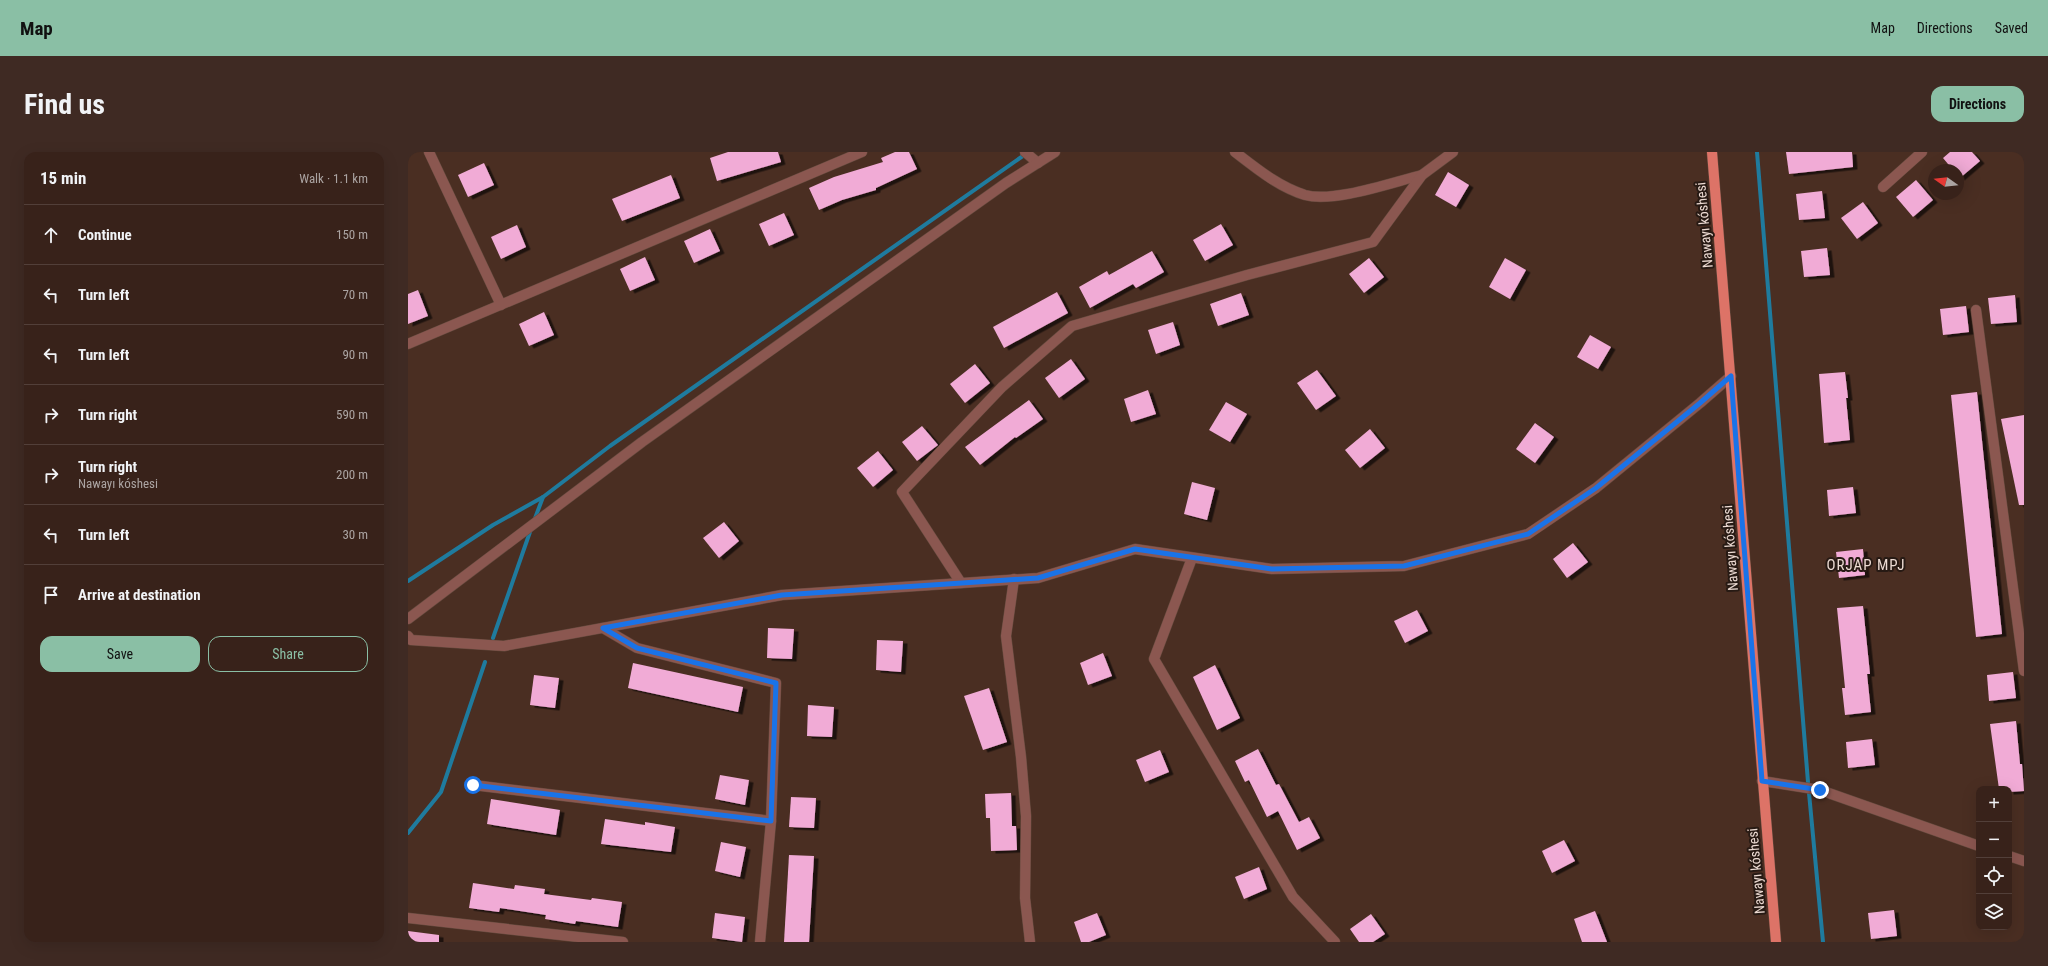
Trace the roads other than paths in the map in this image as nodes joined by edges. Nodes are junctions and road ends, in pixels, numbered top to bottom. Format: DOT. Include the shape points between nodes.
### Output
graph roads {
  1 [pos="429,152"];
  2 [pos="862,152"];
  3 [pos="1025,152"];
  4 [pos="1056,152"];
  5 [pos="1235,152"];
  6 [pos="1453,152"];
  7 [pos="1712,152"];
  8 [pos="1922,152"];
  9 [pos="1038,163"];
  10 [pos="1422,175"];
  11 [pos="1883,186"];
  12 [pos="501,305"];
  13 [pos="1976,310"];
  14 [pos="408,344"];
  15 [pos="1731,376"];
  16 [pos="1192,558"];
  17 [pos="1014,579"];
  18 [pos="961,583"];
  19 [pos="408,619"];
  20 [pos="603,628"];
  21 [pos="408,636"];
  22 [pos="2024,671"];
  23 [pos="1762,781"];
  24 [pos="473,785"];
  25 [pos="771,821"];
  26 [pos="1976,845"];
  27 [pos="2012,857"];
  28 [pos="2024,861"];
  29 [pos="408,918"];
  30 [pos="623,942"];
  31 [pos="760,942"];
  32 [pos="1030,942"];
  33 [pos="1335,942"];
  34 [pos="1776,942"];
  1 -- 12 [label="street"];
  2 -- 12 [label="street"];
  3 -- 9 [label="street"];
  4 -- 9 [label="street"];
  5 -- 10 [label="street" via="1268,177 1306,195 1334,197"];
  6 -- 10 [label="street"];
  7 -- 15 [label="main road, Nawayı kóshesi"];
  8 -- 11 [label="street"];
  9 -- 19 [label="street" via="1006,183 642,442"];
  10 -- 18 [label="street" via="1373,242 1247,275 1072,326 1002,387 902,492"];
  12 -- 14 [label="street"];
  13 -- 22 [label="street"];
  15 -- 16 [label="street" via="1596,488 1528,534 1404,566 1272,569"];
  15 -- 23 [label="main road, Nawayı kóshesi"];
  16 -- 17 [label="street" via="1135,549 1038,578"];
  16 -- 33 [label="street" via="1154,659 1293,896"];
  17 -- 18 [label="street"];
  17 -- 32 [label="street" via="1006,636 1026,816 1025,898"];
  18 -- 20 [label="street" via="782,595"];
  20 -- 21 [label="street" via="504,646 411,640"];
  20 -- 25 [label="street" via="637,648 776,683"];
  23 -- 26 [label="street" via="1820,790"];
  23 -- 34 [label="main road, Nawayı kóshesi"];
  24 -- 25 [label="street"];
  25 -- 31 [label="street"];
  27 -- 28 [label="street"];
  29 -- 30 [label="street"];
}
